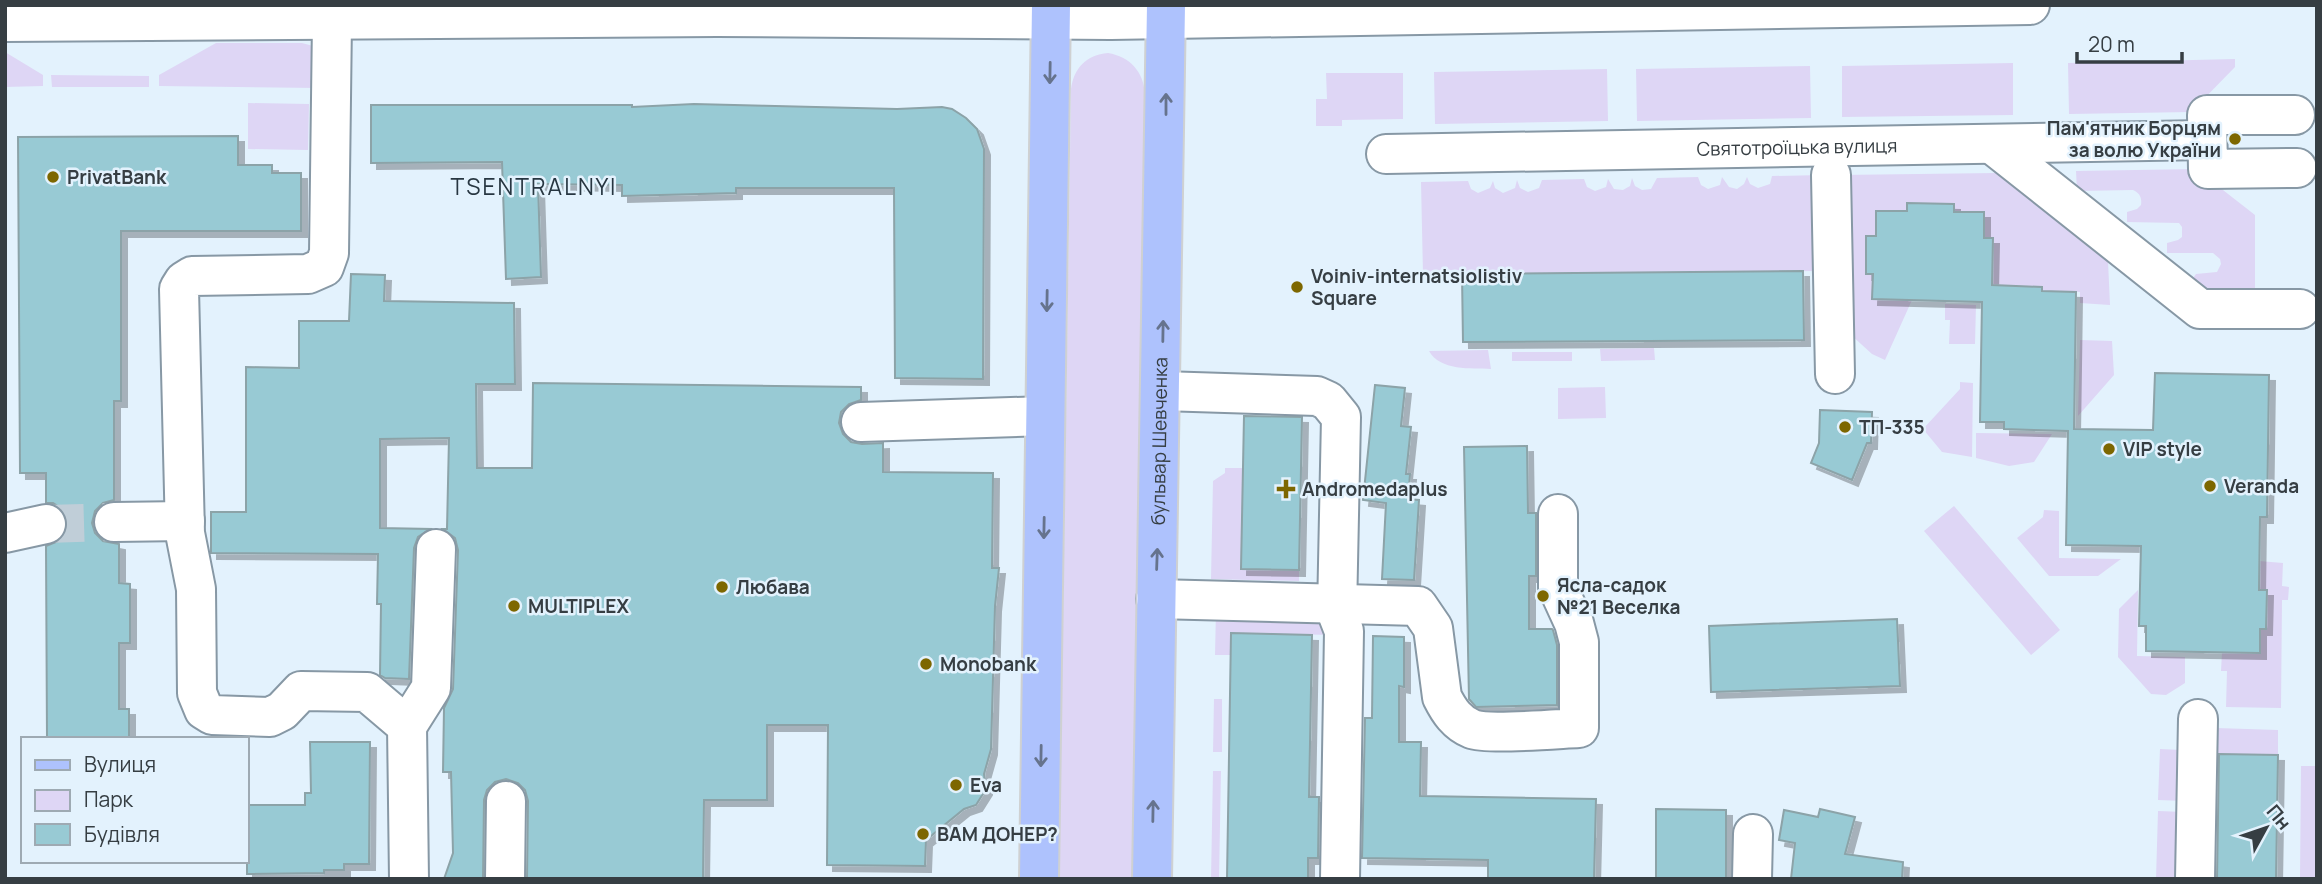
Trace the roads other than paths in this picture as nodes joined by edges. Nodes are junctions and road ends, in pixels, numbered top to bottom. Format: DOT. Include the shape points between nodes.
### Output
graph roads {
  1 [pos="2030,5"];
  2 [pos="1788,7"];
  3 [pos="717,11"];
  4 [pos="1166,11"];
  5 [pos="1051,13"];
  6 [pos="169,14"];
  7 [pos="332,21"];
  8 [pos="5,22"];
  9 [pos="2295,115"];
  10 [pos="2207,140"];
  11 [pos="1992,144"];
  12 [pos="1386,154"];
  13 [pos="2297,168"];
  14 [pos="1831,175"];
  15 [pos="2300,309"];
  16 [pos="1835,374"];
  17 [pos="1161,391"];
  18 [pos="1045,416"];
  19 [pos="861,422"];
  20 [pos="1558,514"];
  21 [pos="185,521"];
  22 [pos="114,523"];
  23 [pos="46,524"];
  24 [pos="5,533"];
  25 [pos="436,549"];
  26 [pos="1156,598"];
  27 [pos="1338,604"];
  28 [pos="2198,719"];
  29 [pos="407,726"];
  30 [pos="506,801"];
  31 [pos="1753,834"];
  32 [pos="409,879"];
  33 [pos="505,879"];
  34 [pos="1039,879"];
  35 [pos="1152,879"];
  36 [pos="1340,879"];
  37 [pos="1752,879"];
  38 [pos="2195,879"];
  1 -- 2 [label="street"];
  2 -- 4 [label="street"];
  3 -- 5 [label="street"];
  3 -- 7 [label="street"];
  4 -- 5 [label="street"];
  17 -- 4 [label="main road, бульвар Шевченка, one-way"];
  5 -- 18 [label="main road, one-way"];
  6 -- 7 [label="street"];
  6 -- 8 [label="street"];
  7 -- 21 [label="street" via="329,253 324,267 308,274 192,276 179,289"];
  9 -- 10 [label="street" via="2207,115"];
  10 -- 11 [label="street, Святотроїцька вулиця"];
  10 -- 13 [label="street" via="2208,169"];
  11 -- 12 [label="street, Святотроїцька вулиця"];
  11 -- 15 [label="street" via="2200,309"];
  14 -- 16 [label="street"];
  26 -- 17 [label="main road, бульвар Шевченка, one-way"];
  17 -- 27 [label="street" via="1306,395 1336,408 1342,426"];
  18 -- 19 [label="street"];
  18 -- 34 [label="main road, one-way"];
  20 -- 27 [label="street" via="1558,588 1579,642 1579,729 1469,728 1442,697 1433,628 1418,606"];
  21 -- 22 [label="street"];
  21 -- 29 [label="street" via="196,589 197,693 204,710 221,717 270,717 301,691 367,692"];
  23 -- 24 [label="street"];
  25 -- 29 [label="street" via="431,688"];
  26 -- 27 [label="street"];
  35 -- 26 [label="main road, бульвар Шевченка, one-way"];
  27 -- 36 [label="street" via="1337,617 1344,631"];
  28 -- 38 [label="street"];
  29 -- 32 [label="street"];
  30 -- 33 [label="street"];
  31 -- 37 [label="street"];
}
